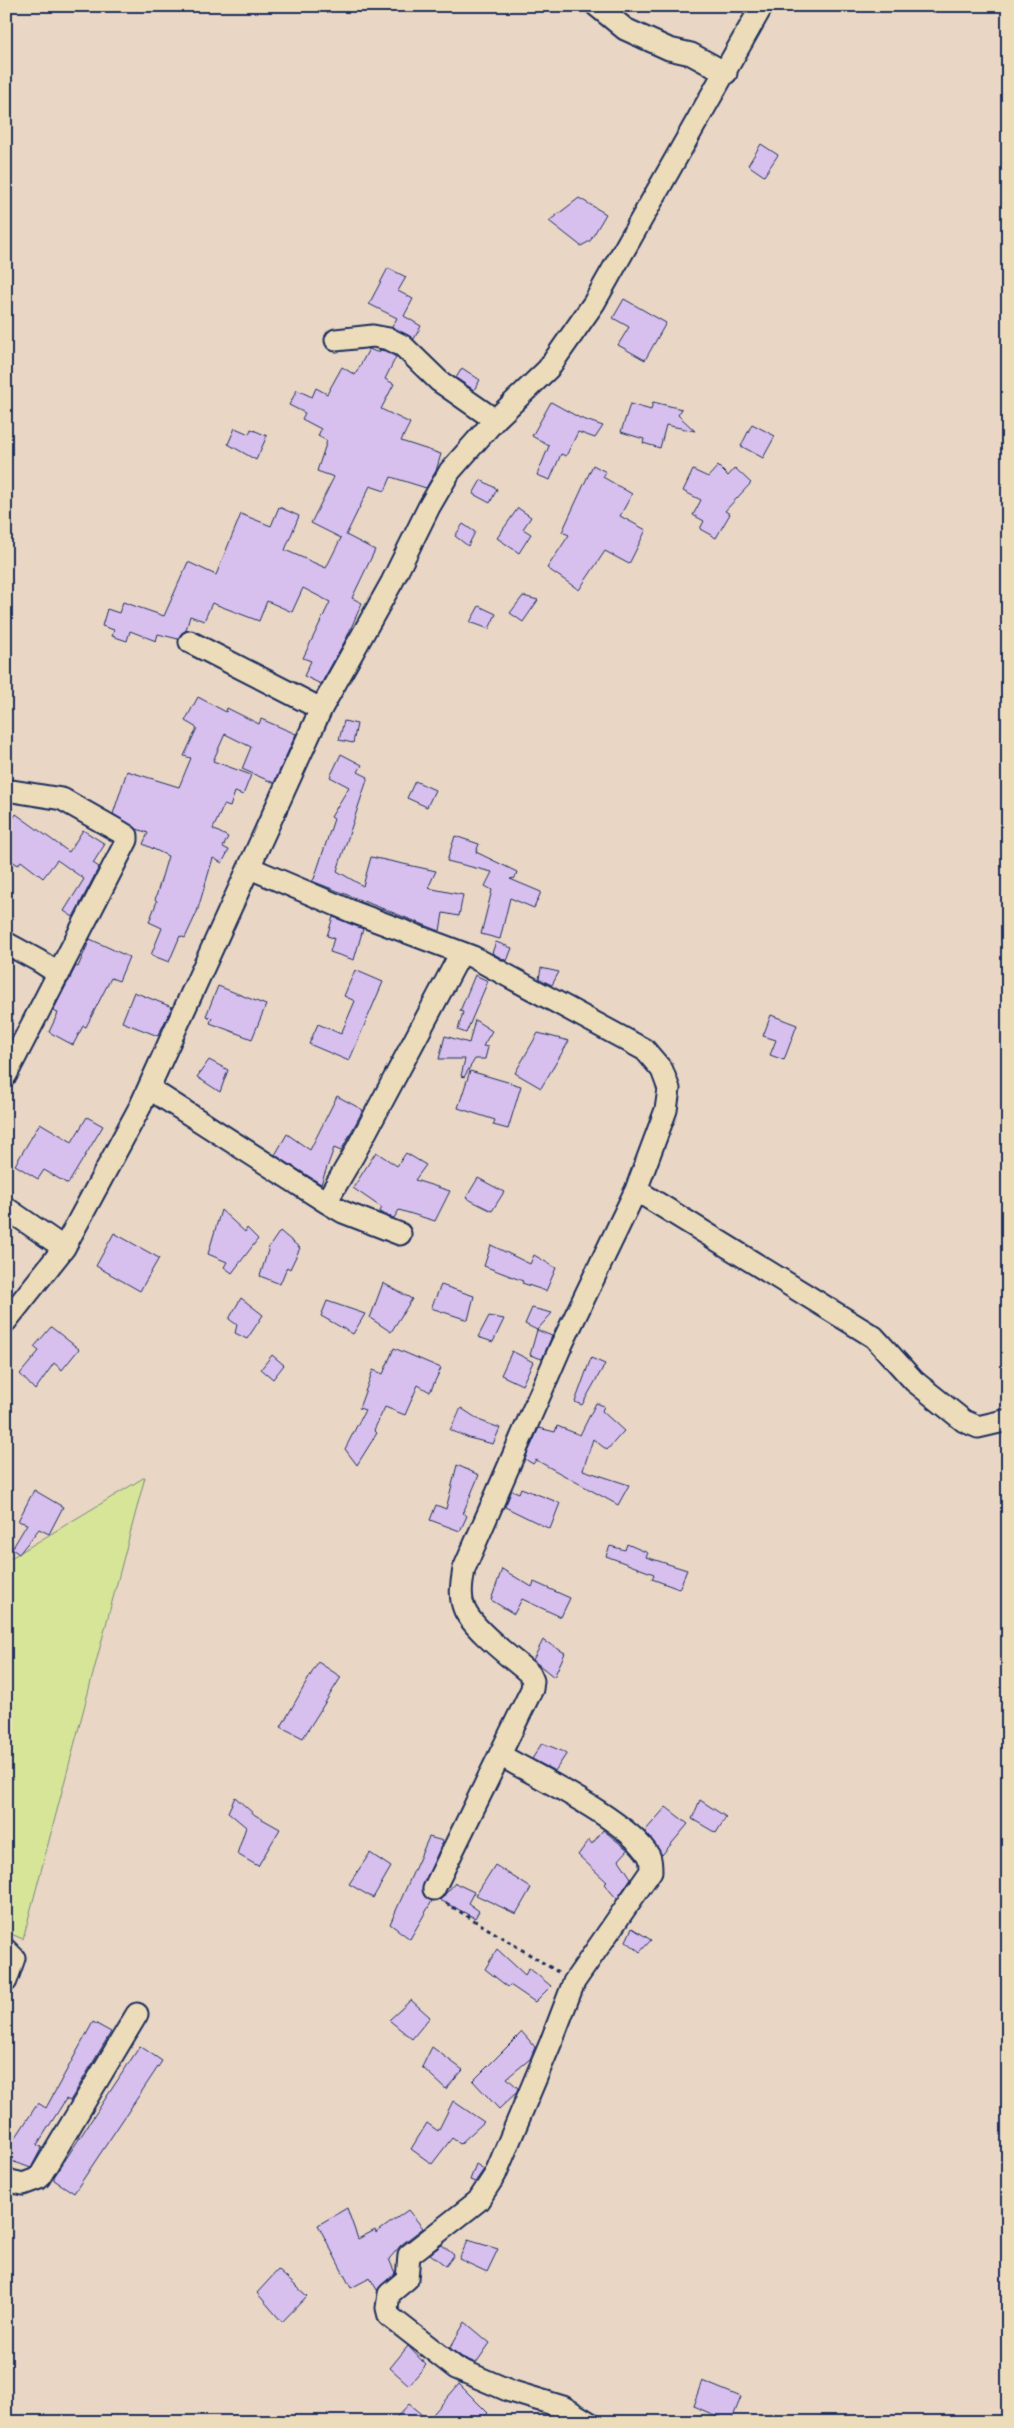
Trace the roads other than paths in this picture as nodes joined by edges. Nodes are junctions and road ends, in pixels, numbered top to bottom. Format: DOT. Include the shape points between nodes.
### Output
graph roads {
  1 [pos="597,6"];
  2 [pos="762,6"];
  3 [pos="726,73"];
  4 [pos="336,340"];
  5 [pos="495,420"];
  6 [pos="190,642"];
  7 [pos="321,708"];
  8 [pos="6,790"];
  9 [pos="250,868"];
  10 [pos="6,943"];
  11 [pos="462,953"];
  12 [pos="59,974"];
  13 [pos="6,1075"];
  14 [pos="150,1089"];
  15 [pos="636,1190"];
  16 [pos="326,1202"];
  17 [pos="6,1208"];
  18 [pos="400,1234"];
  19 [pos="64,1248"];
  20 [pos="6,1321"];
  21 [pos="1008,1420"];
  22 [pos="500,1755"];
  23 [pos="434,1889"];
  24 [pos="6,1950"];
  25 [pos="6,1981"];
  26 [pos="137,2014"];
  27 [pos="6,2180"];
  28 [pos="588,2422"];
  1 -- 3 [label="street" via="625,29 669,49 691,54"];
  2 -- 3 [label="street"];
  3 -- 5 [label="street" via="594,303 548,369"];
  4 -- 5 [label="street" via="373,336 403,346 439,381"];
  5 -- 7 [label="street" via="450,471"];
  6 -- 7 [label="street"];
  7 -- 9 [label="street"];
  8 -- 12 [label="street" via="62,799 127,836 124,848"];
  9 -- 11 [label="street" via="353,912"];
  9 -- 14 [label="street"];
  10 -- 12 [label="street"];
  11 -- 15 [label="street" via="622,1036 645,1050 662,1070 669,1089 666,1110"];
  11 -- 16 [label="street"];
  12 -- 13 [label="street"];
  14 -- 16 [label="street"];
  14 -- 19 [label="street"];
  15 -- 21 [label="street" via="874,1337 914,1381 964,1421 978,1427"];
  15 -- 22 [label="street" via="561,1346 464,1569 461,1594 471,1621 530,1674 532,1681 530,1696"];
  16 -- 18 [label="street"];
  17 -- 19 [label="street"];
  19 -- 20 [label="street"];
  22 -- 23 [label="street"];
  22 -- 28 [label="street" via="611,1819 650,1858 651,1871 574,1982 495,2175 478,2200 409,2255 407,2279 389,2294 387,2308 390,2316 456,2368 510,2391 563,2407"];
  24 -- 25 [label="street" via="14,1958"];
  26 -- 27 [label="street" via="39,2178 23,2184"];
}
